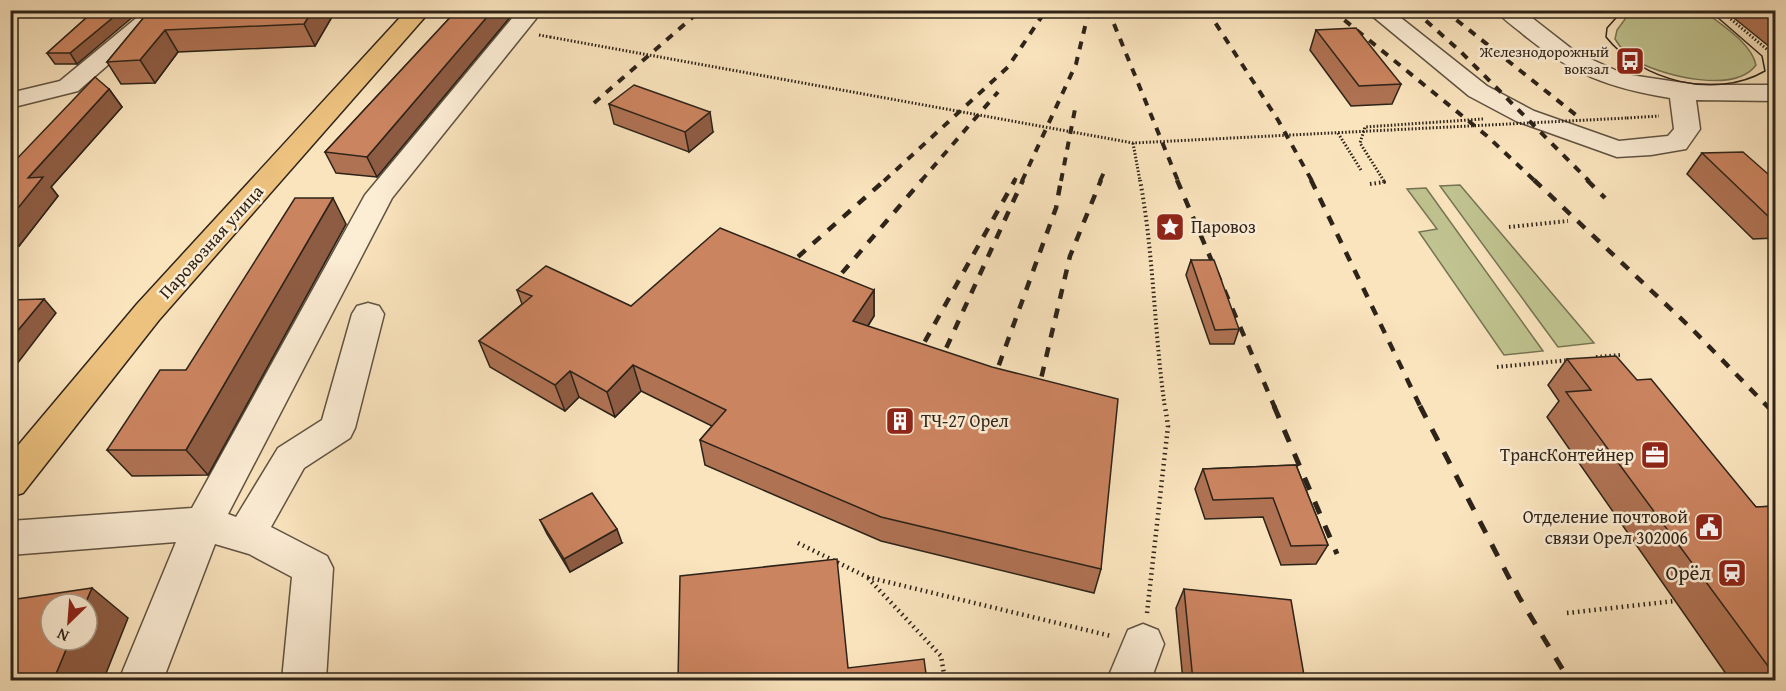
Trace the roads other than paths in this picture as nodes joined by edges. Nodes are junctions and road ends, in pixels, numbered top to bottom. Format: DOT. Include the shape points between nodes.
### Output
graph roads {
  1 [pos="160,10"];
  2 [pos="420,10"];
  3 [pos="532,10"];
  4 [pos="1376,10"];
  5 [pos="1507,10"];
  6 [pos="1682,92"];
  7 [pos="1776,93"];
  8 [pos="10,101"];
  9 [pos="368,314"];
  10 [pos="10,482"];
  11 [pos="203,524"];
  12 [pos="245,536"];
  13 [pos="10,538"];
  14 [pos="141,681"];
  15 [pos="304,681"];
  1 -- 8 [label="street" via="69,86"];
  2 -- 10 [label="main road, Паровозная улица" via="148,312"];
  3 -- 11 [label="street" via="379,195"];
  4 -- 6 [label="street" via="1478,91 1526,116 1617,149 1677,143 1687,129"];
  5 -- 6 [label="street" via="1570,59 1648,86"];
  6 -- 7 [label="street"];
  9 -- 12 [label="street" via="337,428 291,458"];
  11 -- 12 [label="street"];
  11 -- 13 [label="street"];
  11 -- 14 [label="street"];
  12 -- 15 [label="street" via="313,568"];
}
